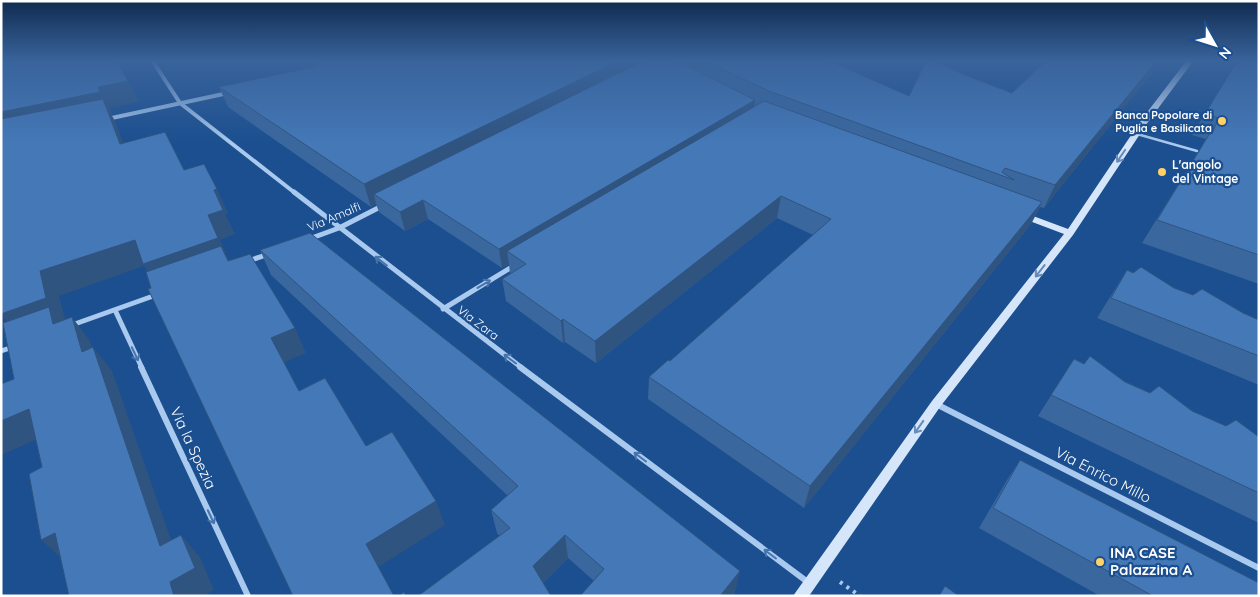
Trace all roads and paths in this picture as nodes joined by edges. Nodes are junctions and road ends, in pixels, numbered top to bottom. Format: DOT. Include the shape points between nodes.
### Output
graph roads {
  1 [pos="170,88"];
  2 [pos="1171,88"];
  3 [pos="238,91"];
  4 [pos="180,103"];
  5 [pos="105,119"];
  6 [pos="1136,134"];
  7 [pos="1197,151"];
  8 [pos="392,201"];
  9 [pos="1010,211"];
  10 [pos="339,228"];
  11 [pos="1070,233"];
  12 [pos="302,242"];
  13 [pos="273,252"];
  14 [pos="245,262"];
  15 [pos="518,263"];
  16 [pos="161,293"];
  17 [pos="443,309"];
  18 [pos="114,310"];
  19 [pos="62,329"];
  20 [pos="19,345"];
  21 [pos="1,351"];
  22 [pos="936,404"];
  23 [pos="1259,568"];
  24 [pos="809,584"];
  25 [pos="248,596"];
  26 [pos="800,596"];
  1 -- 4 [label="street, Via Zara"];
  2 -- 6 [label="main road"];
  3 -- 4 [label="street"];
  4 -- 5 [label="street"];
  4 -- 10 [label="street, Via Zara"];
  6 -- 7 [label="lane"];
  6 -- 11 [label="main road, one-way"];
  8 -- 10 [label="street, Via Amalfi"];
  9 -- 11 [label="main road"];
  10 -- 12 [label="street, Via Amalfi"];
  17 -- 10 [label="street, Via Zara, one-way"];
  11 -- 22 [label="main road, one-way"];
  13 -- 14 [label="street"];
  17 -- 15 [label="street, one-way"];
  16 -- 18 [label="street"];
  24 -- 17 [label="street, Via Zara, one-way"];
  18 -- 19 [label="street"];
  18 -- 25 [label="street, Via la Spezia, one-way"];
  20 -- 21 [label="street"];
  22 -- 23 [label="street, Via Enrico Millo"];
  22 -- 24 [label="main road, one-way"];
  24 -- 26 [label="main road"];
}
